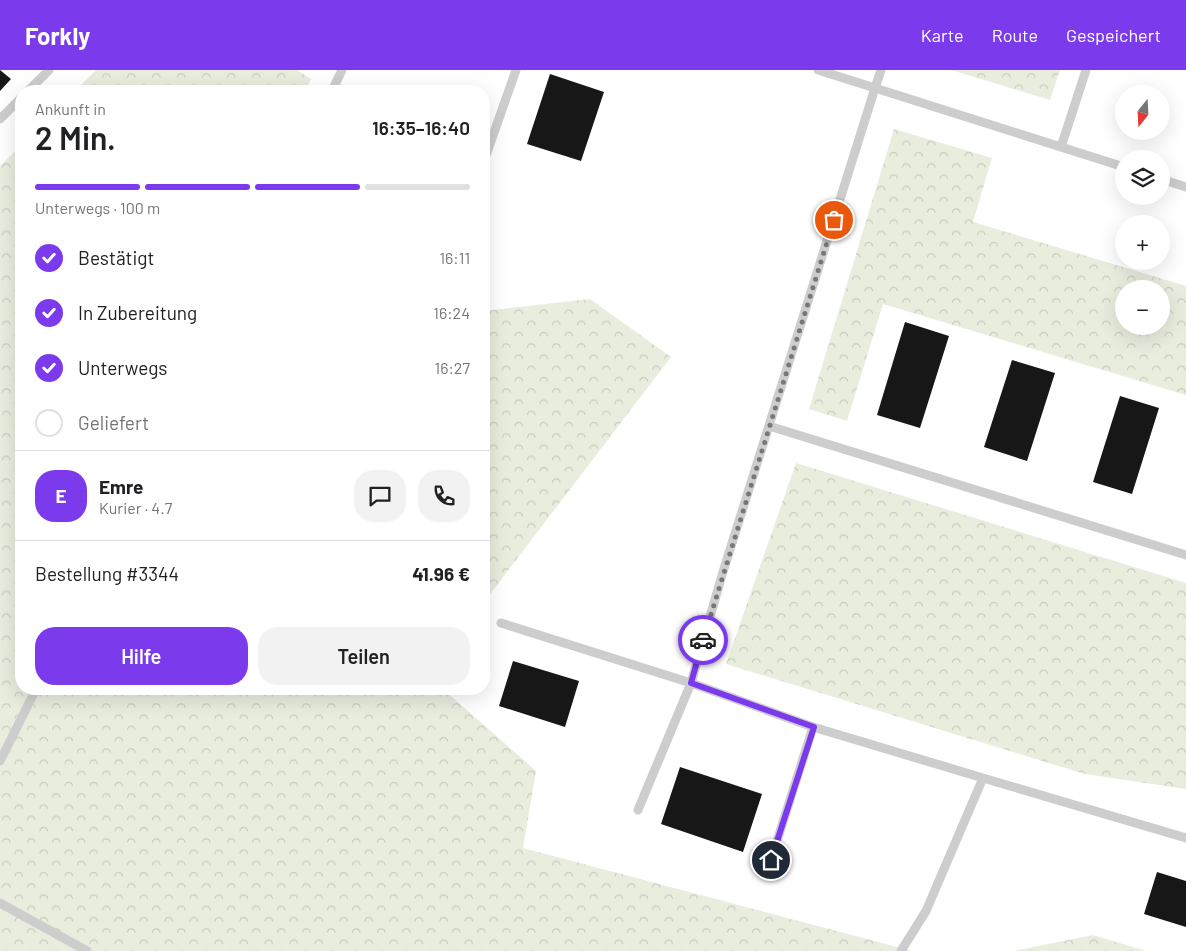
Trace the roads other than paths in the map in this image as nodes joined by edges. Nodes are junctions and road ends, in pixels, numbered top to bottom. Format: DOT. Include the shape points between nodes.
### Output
graph roads {
  1 [pos="49,70"];
  2 [pos="342,70"];
  3 [pos="516,70"];
  4 [pos="818,70"];
  5 [pos="881,70"];
  6 [pos="1086,70"];
  7 [pos="34,85"];
  8 [pos="335,85"];
  9 [pos="875,88"];
  10 [pos="15,104"];
  11 [pos="0,119"];
  12 [pos="490,144"];
  13 [pos="1061,147"];
  14 [pos="1115,164"];
  15 [pos="1170,182"];
  16 [pos="1186,187"];
  17 [pos="769,426"];
  18 [pos="1186,555"];
  19 [pos="502,622"];
  20 [pos="691,683"];
  21 [pos="33,695"];
  22 [pos="814,727"];
  23 [pos="0,761"];
  24 [pos="983,778"];
  25 [pos="638,810"];
  26 [pos="1186,838"];
  27 [pos="771,860"];
  28 [pos="0,903"];
  29 [pos="86,951"];
  30 [pos="901,951"];
  1 -- 7 [label="lane"];
  2 -- 8 [label="lane"];
  3 -- 12 [label="lane"];
  4 -- 9 [label="lane"];
  5 -- 9 [label="lane"];
  6 -- 13 [label="lane"];
  9 -- 13 [label="lane"];
  9 -- 17 [label="lane"];
  10 -- 11 [label="lane"];
  13 -- 14 [label="lane"];
  15 -- 16 [label="lane"];
  17 -- 18 [label="lane"];
  17 -- 20 [label="lane"];
  19 -- 20 [label="lane"];
  20 -- 22 [label="lane"];
  20 -- 25 [label="lane"];
  21 -- 23 [label="lane"];
  22 -- 24 [label="lane"];
  22 -- 27 [label="lane"];
  24 -- 26 [label="lane"];
  24 -- 30 [label="lane" via="926,911"];
  28 -- 29 [label="lane"];
}
